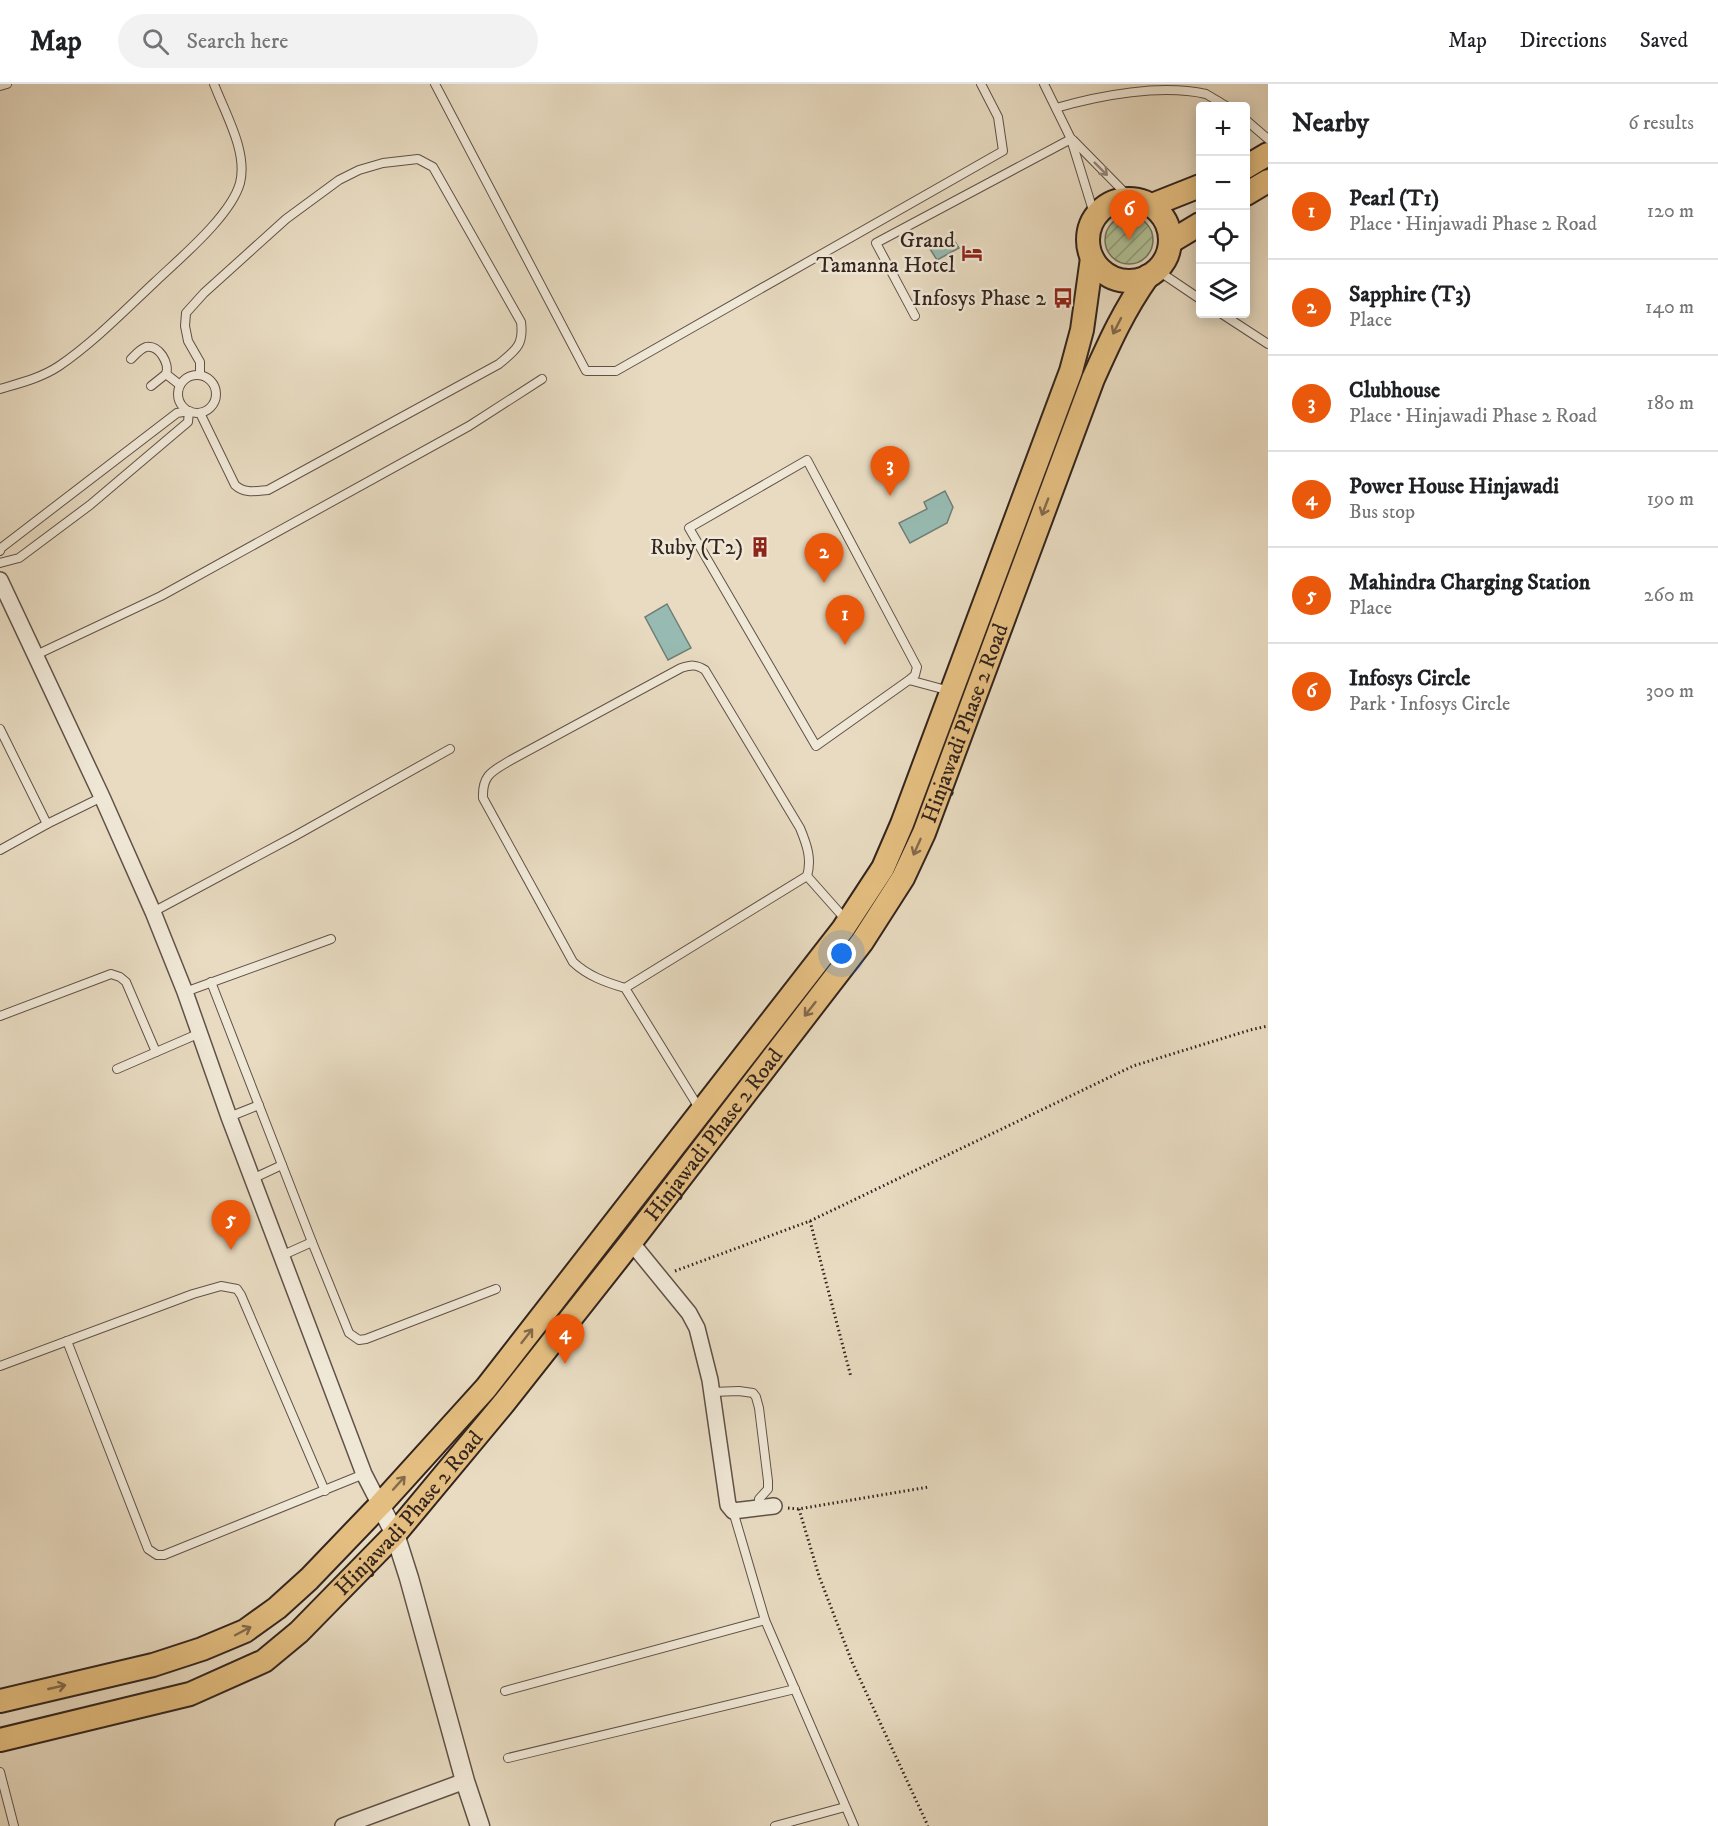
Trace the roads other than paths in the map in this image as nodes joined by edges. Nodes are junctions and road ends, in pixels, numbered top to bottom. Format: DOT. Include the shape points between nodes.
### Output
graph roads {
  1 [pos="7,84"];
  2 [pos="214,84"];
  3 [pos="435,84"];
  4 [pos="981,84"];
  5 [pos="1044,84"];
  6 [pos="1162,84"];
  7 [pos="1207,84"];
  8 [pos="0,86"];
  9 [pos="1205,93"];
  10 [pos="1220,102"];
  11 [pos="1056,108"];
  12 [pos="1250,124"];
  13 [pos="1071,139"];
  14 [pos="1268,139"];
  15 [pos="1268,154"];
  16 [pos="1250,164"];
  17 [pos="1268,181"];
  18 [pos="1196,187"];
  19 [pos="1250,191"];
  20 [pos="1142,202"];
  21 [pos="1095,217"];
  22 [pos="1196,226"];
  23 [pos="1170,242"];
  24 [pos="1092,258"];
  25 [pos="1152,273"];
  26 [pos="1196,297"];
  27 [pos="915,316"];
  28 [pos="1228,318"];
  29 [pos="1268,344"];
  30 [pos="131,359"];
  31 [pos="166,374"];
  32 [pos="200,375"];
  33 [pos="542,379"];
  34 [pos="180,385"];
  35 [pos="152,386"];
  36 [pos="0,389"];
  37 [pos="189,411"];
  38 [pos="200,413"];
  39 [pos="0,551"];
  40 [pos="0,563"];
  41 [pos="0,580"];
  42 [pos="36,655"];
  43 [pos="909,680"];
  44 [pos="952,691"];
  45 [pos="0,729"];
  46 [pos="450,749"];
  47 [pos="102,797"];
  48 [pos="47,824"];
  49 [pos="0,850"];
  50 [pos="807,876"];
  51 [pos="153,912"];
  52 [pos="852,916"];
  53 [pos="874,924"];
  54 [pos="331,939"];
  55 [pos="211,982"];
  56 [pos="625,988"];
  57 [pos="185,992"];
  58 [pos="0,1016"];
  59 [pos="200,1033"];
  60 [pos="156,1052"];
  61 [pos="117,1069"];
  62 [pos="259,1105"];
  63 [pos="701,1112"];
  64 [pos="229,1118"];
  65 [pos="282,1165"];
  66 [pos="252,1179"];
  67 [pos="312,1242"];
  68 [pos="631,1242"];
  69 [pos="281,1256"];
  70 [pos="496,1289"];
  71 [pos="67,1341"];
  72 [pos="0,1366"];
  73 [pos="712,1392"];
  74 [pos="364,1474"];
  75 [pos="325,1491"];
  76 [pos="380,1505"];
  77 [pos="767,1507"];
  78 [pos="733,1510"];
  79 [pos="395,1534"];
  80 [pos="765,1620"];
  81 [pos="795,1689"];
  82 [pos="505,1691"];
  83 [pos="0,1701"];
  84 [pos="0,1740"];
  85 [pos="508,1758"];
  86 [pos="0,1772"];
  87 [pos="465,1781"];
  88 [pos="845,1807"];
  89 [pos="14,1826"];
  90 [pos="343,1826"];
  91 [pos="480,1826"];
  92 [pos="775,1826"];
  93 [pos="854,1826"];
  1 -- 8 [label="lane"];
  2 -- 36 [label="lane" via="243,167 233,200 206,233 100,333 39,377"];
  3 -- 4 [label="lane" via="586,370 616,370 1004,151 998,117"];
  5 -- 11 [label="lane"];
  6 -- 9 [label="lane"];
  6 -- 11 [label="lane" via="1107,93"];
  7 -- 9 [label="lane"];
  9 -- 10 [label="lane"];
  11 -- 13 [label="lane"];
  12 -- 14 [label="lane"];
  13 -- 20 [label="lane, one-way"];
  13 -- 21 [label="lane"];
  13 -- 27 [label="lane" via="876,243"];
  15 -- 16 [label="main road"];
  17 -- 19 [label="main road"];
  18 -- 20 [label="main road"];
  20 -- 21 [label="main road" via="1110,203"];
  20 -- 23 [label="main road" via="1166,221"];
  21 -- 24 [label="main road" via="1088,237"];
  22 -- 23 [label="main road"];
  23 -- 25 [label="main road" via="1164,262"];
  24 -- 25 [label="main road" via="1116,279 1138,280"];
  24 -- 44 [label="main road, Hinjawadi Phase 2 Road" via="1082,330 1071,370"];
  25 -- 26 [label="lane"];
  25 -- 53 [label="main road, Hinjawadi Phase 2 Road, one-way" via="1128,304 1109,341 924,833 903,878"];
  28 -- 29 [label="lane"];
  30 -- 31 [label="lane" via="143,349 153,348 167,362"];
  31 -- 34 [label="lane"];
  31 -- 35 [label="lane"];
  32 -- 34 [label="lane" via="189,376"];
  32 -- 38 [label="lane" via="213,382 216,393 213,405"];
  32 -- 38 [label="lane" via="200,362 185,326 186,313 192,306 286,219 339,180 383,163 418,159 433,167 520,322 522,336 517,349 499,364 268,490 251,492 235,485"];
  33 -- 42 [label="lane" via="469,426 161,596"];
  34 -- 37 [label="lane" via="179,400"];
  37 -- 38 [label="lane"];
  37 -- 39 [label="lane" via="177,413"];
  37 -- 40 [label="lane" via="188,422 90,505 18,558"];
  41 -- 42 [label="street"];
  42 -- 47 [label="street"];
  43 -- 43 [label="lane" via="816,746 689,528 807,460 917,667"];
  43 -- 44 [label="lane"];
  44 -- 52 [label="main road, Hinjawadi Phase 2 Road" via="902,824"];
  45 -- 48 [label="lane"];
  46 -- 51 [label="lane"];
  47 -- 48 [label="lane"];
  47 -- 51 [label="street"];
  48 -- 49 [label="lane"];
  50 -- 52 [label="lane"];
  50 -- 56 [label="lane"];
  50 -- 56 [label="lane" via="807,844 800,828 705,670 698,665 681,668 490,772 484,781 483,798 573,962 584,972"];
  51 -- 57 [label="street"];
  52 -- 53 [label="main road"];
  52 -- 63 [label="main road, Hinjawadi Phase 2 Road"];
  53 -- 68 [label="main road, Hinjawadi Phase 2 Road, one-way"];
  54 -- 55 [label="lane"];
  55 -- 57 [label="lane"];
  55 -- 62 [label="lane"];
  56 -- 63 [label="lane"];
  57 -- 59 [label="street"];
  58 -- 60 [label="lane" via="111,974 126,982"];
  59 -- 60 [label="lane"];
  59 -- 64 [label="street"];
  60 -- 61 [label="lane"];
  62 -- 64 [label="lane"];
  62 -- 65 [label="lane"];
  76 -- 63 [label="main road, Hinjawadi Phase 2 Road, one-way" via="486,1388"];
  64 -- 66 [label="street"];
  65 -- 66 [label="lane"];
  65 -- 67 [label="lane"];
  66 -- 69 [label="street"];
  67 -- 69 [label="lane"];
  67 -- 70 [label="lane" via="349,1333 359,1340"];
  68 -- 73 [label="street" via="698,1328"];
  68 -- 79 [label="main road, Hinjawadi Phase 2 Road"];
  69 -- 74 [label="street"];
  71 -- 72 [label="lane"];
  71 -- 75 [label="lane" via="193,1294 221,1286 237,1289"];
  71 -- 75 [label="lane" via="148,1549 157,1556"];
  73 -- 77 [label="lane" via="739,1391 756,1397 768,1481 768,1489 759,1499"];
  73 -- 78 [label="street" via="728,1505"];
  74 -- 75 [label="lane"];
  74 -- 76 [label="street"];
  76 -- 79 [label="street"];
  83 -- 76 [label="main road, Hinjawadi Phase 2 Road, one-way" via="153,1665 245,1631 309,1579"];
  77 -- 78 [label="street"];
  78 -- 80 [label="lane"];
  79 -- 84 [label="main road, Hinjawadi Phase 2 Road" via="299,1632 264,1661 190,1694"];
  79 -- 87 [label="street"];
  80 -- 81 [label="lane"];
  80 -- 82 [label="lane"];
  81 -- 85 [label="lane"];
  81 -- 88 [label="lane"];
  86 -- 89 [label="lane"];
  87 -- 90 [label="street"];
  87 -- 91 [label="street"];
  88 -- 92 [label="lane"];
  88 -- 93 [label="lane"];
}
